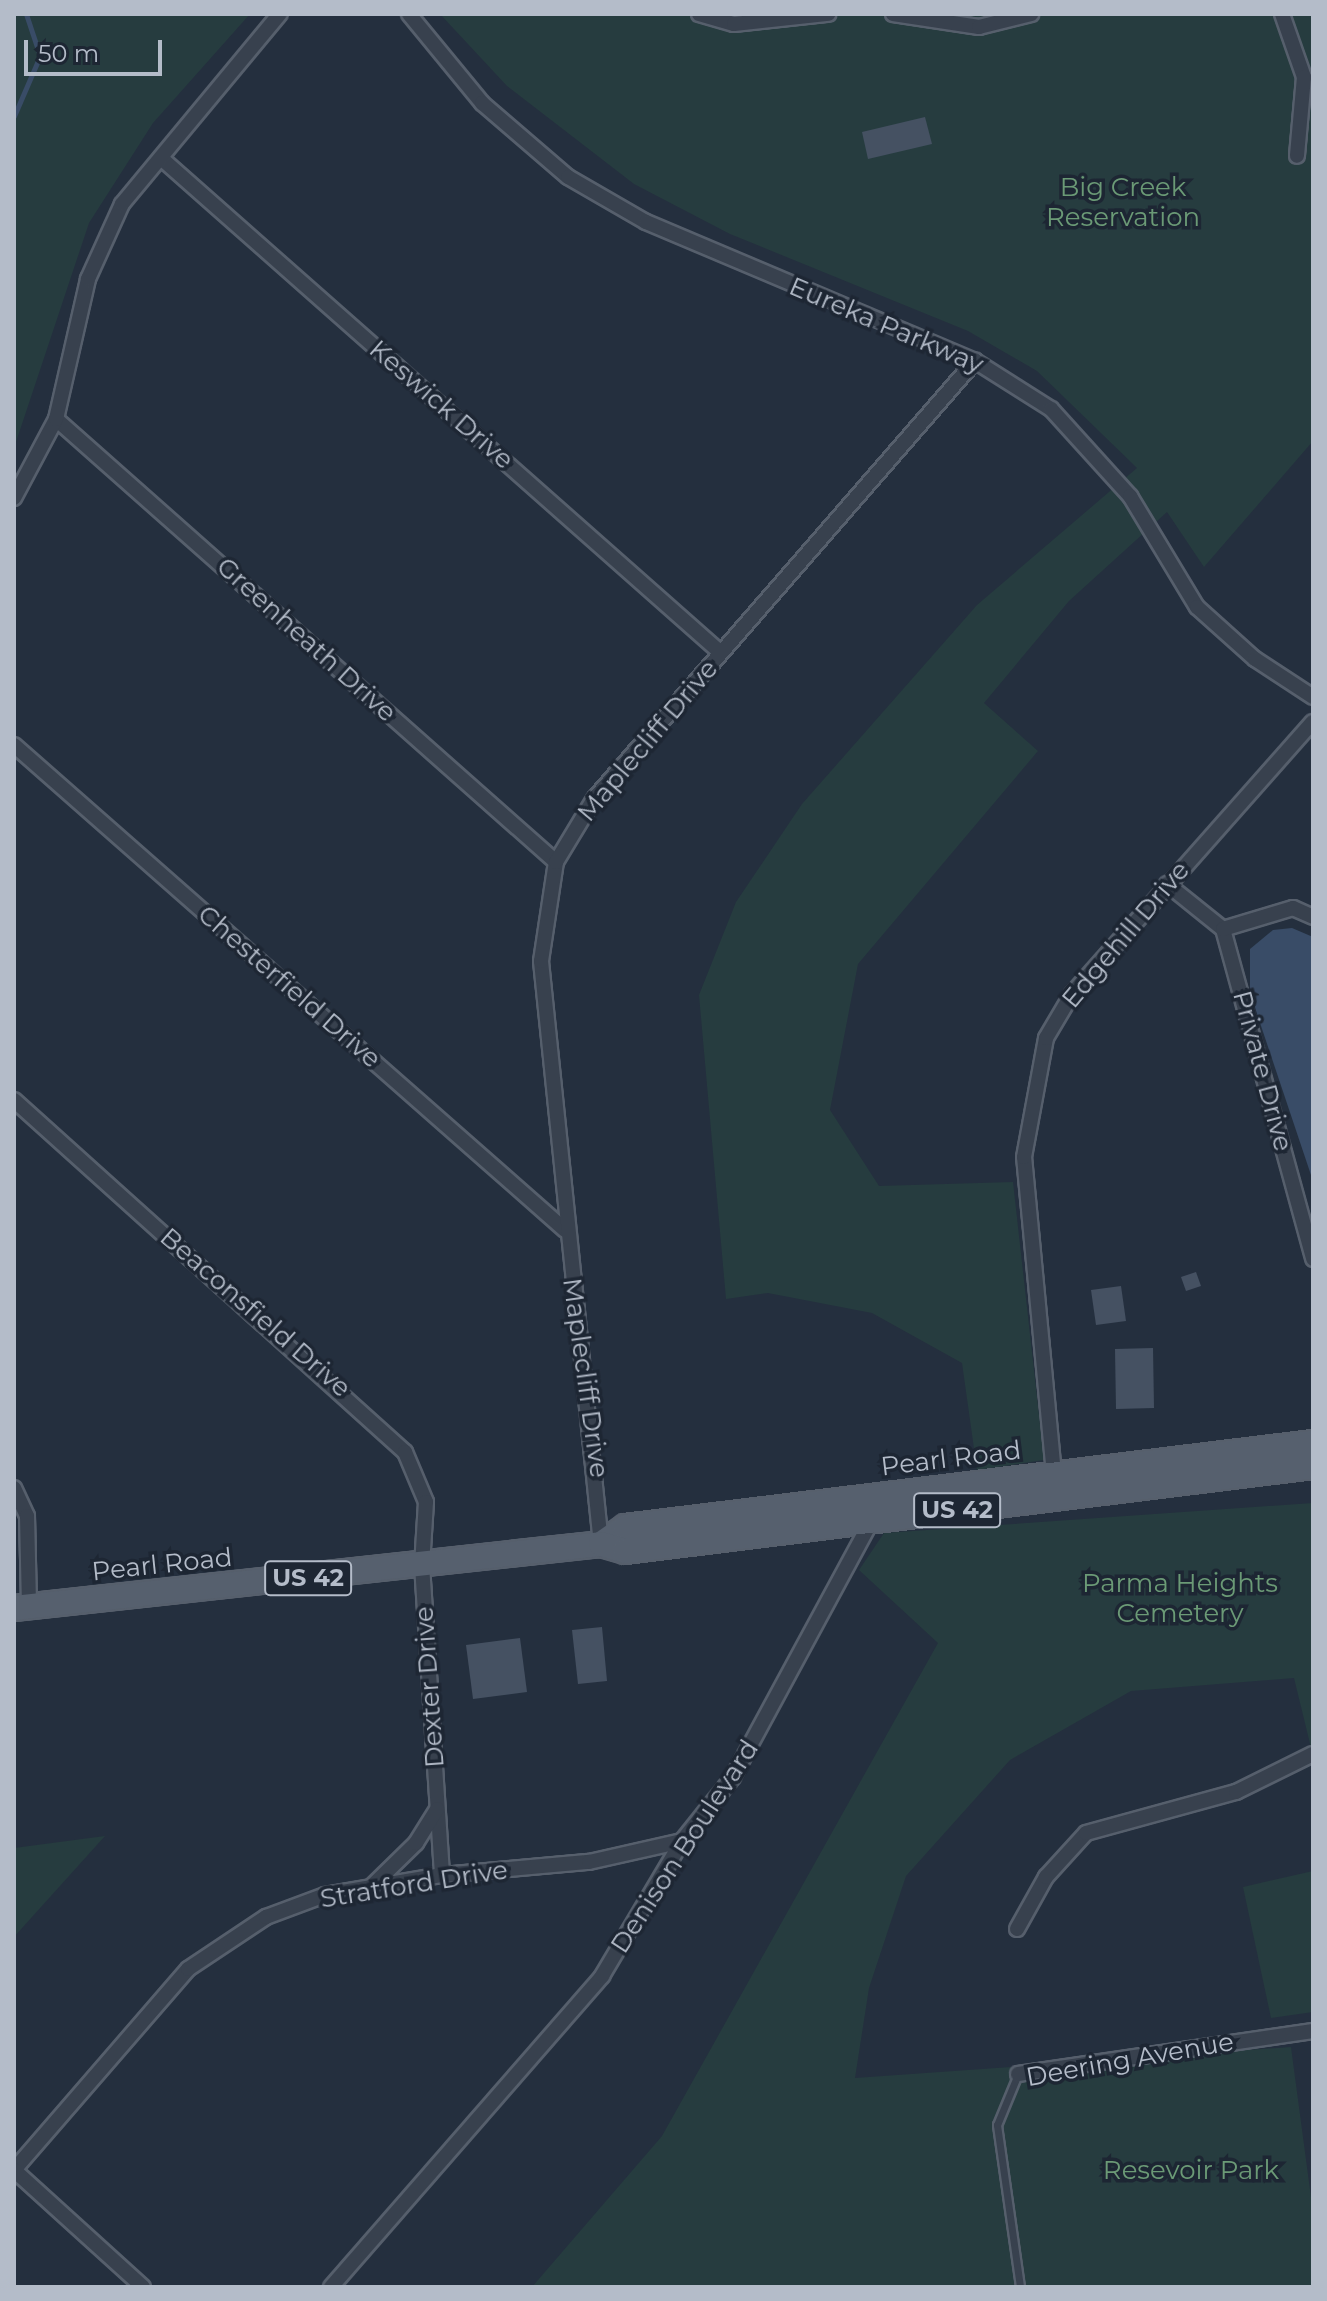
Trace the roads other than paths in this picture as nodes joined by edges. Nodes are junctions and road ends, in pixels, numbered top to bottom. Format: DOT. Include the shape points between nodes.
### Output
graph roads {
  1 [pos="280,14"];
  2 [pos="409,14"];
  3 [pos="699,14"];
  4 [pos="828,14"];
  5 [pos="893,14"];
  6 [pos="1031,14"];
  7 [pos="1282,14"];
  8 [pos="1297,156"];
  9 [pos="161,158"];
  10 [pos="975,361"];
  11 [pos="56,419"];
  12 [pos="14,498"];
  13 [pos="721,653"];
  14 [pos="1313,697"];
  15 [pos="1313,722"];
  16 [pos="14,745"];
  17 [pos="556,862"];
  18 [pos="1167,884"];
  19 [pos="1313,917"];
  20 [pos="1223,929"];
  21 [pos="14,1100"];
  22 [pos="565,1230"];
  23 [pos="1313,1259"];
  24 [pos="1313,1443"];
  25 [pos="1313,1466"];
  26 [pos="1054,1474"];
  27 [pos="14,1488"];
  28 [pos="871,1522"];
  29 [pos="601,1544"];
  30 [pos="422,1565"];
  31 [pos="22,1607"];
  32 [pos="1313,1754"];
  33 [pos="438,1809"];
  34 [pos="682,1841"];
  35 [pos="442,1875"];
  36 [pos="371,1887"];
  37 [pos="1017,1929"];
  38 [pos="1313,2031"];
  39 [pos="1018,2074"];
  40 [pos="14,2170"];
  41 [pos="143,2287"];
  42 [pos="331,2287"];
  43 [pos="1020,2287"];
  1 -- 9 [label="street"];
  2 -- 10 [label="street, Eureka Parkway" via="482,103 568,177 646,222"];
  3 -- 4 [label="street" via="734,24"];
  5 -- 6 [label="street" via="979,27"];
  7 -- 8 [label="street" via="1304,77"];
  9 -- 11 [label="street" via="122,204 88,279"];
  9 -- 13 [label="street, Keswick Drive"];
  10 -- 13 [label="street, Maplecliff Drive"];
  10 -- 14 [label="street, Eureka Parkway" via="1073,429 1130,496 1197,607 1255,659"];
  11 -- 12 [label="street"];
  11 -- 17 [label="street, Greenheath Drive"];
  13 -- 17 [label="street, Maplecliff Drive" via="594,799"];
  15 -- 18 [label="street, Edgehill Drive"];
  16 -- 22 [label="street, Chesterfield Drive"];
  17 -- 22 [label="street, Maplecliff Drive" via="541,961"];
  18 -- 20 [label="street"];
  18 -- 26 [label="street, Edgehill Drive" via="1072,994 1046,1038 1031,1089 1024,1157"];
  19 -- 20 [label="street" via="1293,908"];
  20 -- 23 [label="street, Private Drive"];
  21 -- 30 [label="street, Beaconsfield Drive" via="405,1452 426,1502"];
  22 -- 29 [label="street, Maplecliff Drive"];
  24 -- 26 [label="main road, Pearl Road / US 42"];
  25 -- 28 [label="main road, Pearl Road / US 42"];
  26 -- 29 [label="main road, Pearl Road / US 42" via="625,1527"];
  27 -- 31 [label="street" via="27,1516"];
  28 -- 29 [label="main road, Pearl Road / US 42" via="625,1551"];
  28 -- 34 [label="street, Denison Boulevard" via="733,1777"];
  29 -- 30 [label="main road, Pearl Road / US 42"];
  30 -- 31 [label="main road, Pearl Road / US 42"];
  30 -- 33 [label="street, Dexter Drive"];
  32 -- 37 [label="street" via="1236,1792 1086,1833 1046,1877"];
  33 -- 35 [label="street, Dexter Drive"];
  33 -- 36 [label="street" via="416,1843"];
  34 -- 35 [label="street, Stratford Drive" via="589,1862"];
  34 -- 42 [label="street, Denison Boulevard" via="602,1976"];
  35 -- 36 [label="street, Stratford Drive"];
  36 -- 40 [label="street, Stratford Drive" via="266,1917 188,1969"];
  38 -- 39 [label="street, Deering Avenue"];
  39 -- 43 [label="lane, Deering Avenue" via="997,2125"];
  40 -- 41 [label="street"];
}
